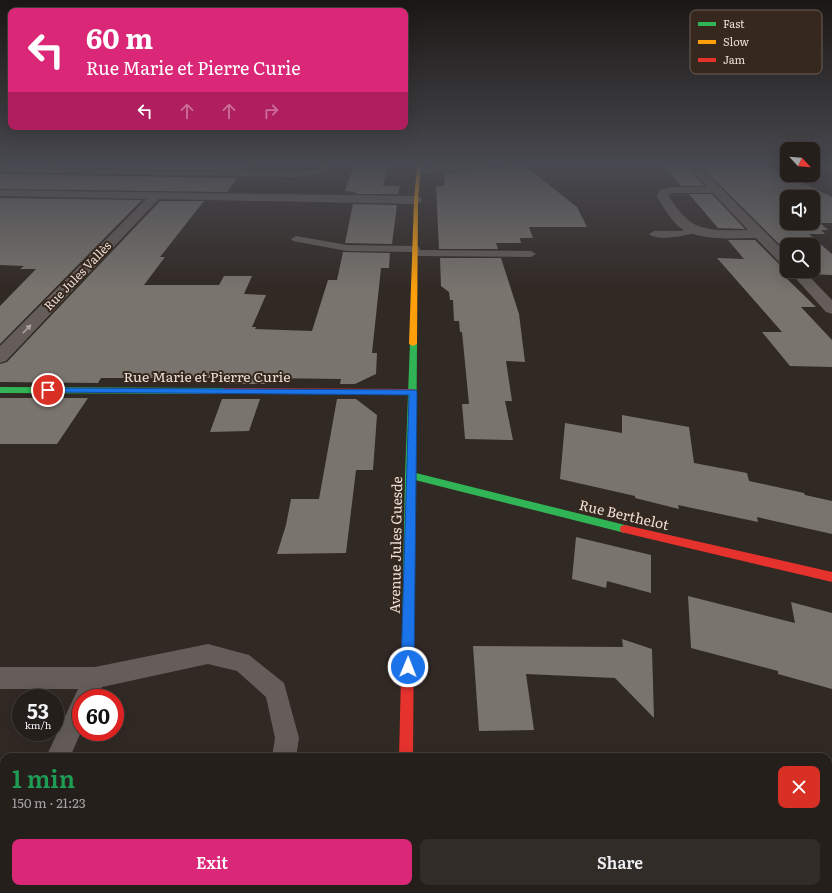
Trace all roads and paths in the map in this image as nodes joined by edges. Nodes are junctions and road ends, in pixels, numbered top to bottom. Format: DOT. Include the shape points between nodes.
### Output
graph roads {
  1 [pos="145,207"];
  2 [pos="416,207"];
  3 [pos="671,207"];
  4 [pos="734,207"];
  5 [pos="695,230"];
  6 [pos="654,234"];
  7 [pos="760,234"];
  8 [pos="296,239"];
  9 [pos="416,251"];
  10 [pos="531,254"];
  11 [pos="780,255"];
  12 [pos="803,278"];
  13 [pos="832,309"];
  14 [pos="0,357"];
  15 [pos="0,390"];
  16 [pos="413,392"];
  17 [pos="410,475"];
  18 [pos="832,577"];
  19 [pos="0,678"];
  20 [pos="95,678"];
  21 [pos="90,689"];
  22 [pos="72,727"];
  23 [pos="60,753"];
  24 [pos="285,753"];
  25 [pos="406,753"];
  14 -- 1 [label="street, Rue Jules Vallès, one-way"];
  2 -- 9 [label="main road, Avenue Jules Guesde"];
  3 -- 5 [label="street" via="683,222"];
  4 -- 7 [label="street"];
  5 -- 6 [label="lane" via="682,234"];
  5 -- 7 [label="street"];
  7 -- 11 [label="street"];
  8 -- 9 [label="lane" via="347,248"];
  9 -- 10 [label="lane"];
  9 -- 16 [label="main road, Avenue Jules Guesde"];
  12 -- 13 [label="street"];
  15 -- 16 [label="main road, Rue Marie et Pierre Curie"];
  16 -- 17 [label="main road, Avenue Jules Guesde"];
  17 -- 18 [label="main road, Rue Berthelot" via="566,516"];
  17 -- 25 [label="main road, Avenue Jules Guesde"];
  19 -- 20 [label="lane"];
  20 -- 21 [label="lane"];
  20 -- 24 [label="lane" via="208,654 242,662 276,691 287,738"];
  22 -- 23 [label="lane"];
}
